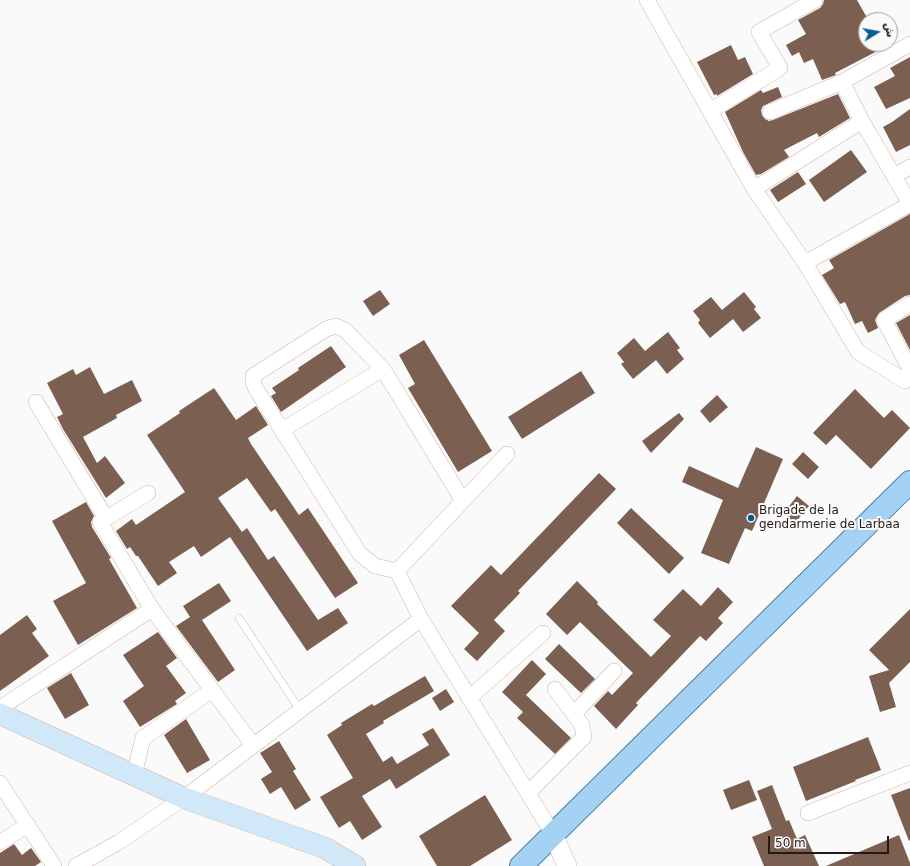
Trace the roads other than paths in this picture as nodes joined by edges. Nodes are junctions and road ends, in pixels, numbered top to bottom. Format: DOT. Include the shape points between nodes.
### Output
graph roads {
  1 [pos="815,0"];
  2 [pos="653,2"];
  3 [pos="910,44"];
  4 [pos="842,82"];
  5 [pos="710,111"];
  6 [pos="770,112"];
  7 [pos="862,121"];
  8 [pos="910,167"];
  9 [pos="894,176"];
  10 [pos="754,190"];
  11 [pos="910,204"];
  12 [pos="805,262"];
  13 [pos="910,304"];
  14 [pos="910,368"];
  15 [pos="383,369"];
  16 [pos="910,377"];
  17 [pos="36,402"];
  18 [pos="282,430"];
  19 [pos="507,454"];
  20 [pos="910,482"];
  21 [pos="148,493"];
  22 [pos="463,501"];
  23 [pos="106,518"];
  24 [pos="397,571"];
  25 [pos="152,609"];
  26 [pos="239,618"];
  27 [pos="421,619"];
  28 [pos="543,633"];
  29 [pos="614,671"];
  30 [pos="555,689"];
  31 [pos="212,690"];
  32 [pos="469,698"];
  33 [pos="0,708"];
  34 [pos="300,710"];
  35 [pos="0,714"];
  36 [pos="574,714"];
  37 [pos="253,745"];
  38 [pos="910,773"];
  39 [pos="134,775"];
  40 [pos="3,791"];
  41 [pos="528,793"];
  42 [pos="184,798"];
  43 [pos="808,813"];
  44 [pos="28,825"];
  45 [pos="553,834"];
  46 [pos="0,842"];
  47 [pos="54,866"];
  48 [pos="76,866"];
  49 [pos="355,866"];
  50 [pos="521,866"];
  51 [pos="567,866"];
  1 -- 5 [label="street" via="759,32 780,68"];
  2 -- 5 [label="street"];
  3 -- 4 [label="street"];
  4 -- 6 [label="street"];
  4 -- 7 [label="street"];
  5 -- 10 [label="street"];
  7 -- 9 [label="street"];
  7 -- 10 [label="street"];
  8 -- 9 [label="street"];
  9 -- 11 [label="street"];
  10 -- 12 [label="street"];
  11 -- 12 [label="street"];
  12 -- 16 [label="street" via="858,352 905,381"];
  13 -- 14 [label="street" via="884,320"];
  15 -- 18 [label="street"];
  15 -- 18 [label="street" via="345,330 336,326 326,329 253,376 256,389"];
  15 -- 22 [label="street"];
  17 -- 23 [label="street"];
  18 -- 24 [label="street" via="360,554 375,566"];
  19 -- 22 [label="street"];
  20 -- 45 [label="main road"];
  21 -- 23 [label="street"];
  22 -- 24 [label="street"];
  23 -- 25 [label="street" via="100,522"];
  24 -- 27 [label="street"];
  25 -- 31 [label="street"];
  25 -- 33 [label="street"];
  26 -- 34 [label="lane"];
  27 -- 32 [label="street"];
  27 -- 34 [label="street"];
  28 -- 32 [label="street"];
  29 -- 36 [label="street"];
  30 -- 36 [label="street"];
  31 -- 37 [label="street"];
  31 -- 39 [label="street" via="143,738"];
  32 -- 41 [label="street"];
  34 -- 37 [label="street"];
  35 -- 39 [label="main road"];
  36 -- 41 [label="street" via="582,725 584,737"];
  37 -- 42 [label="street"];
  38 -- 43 [label="street"];
  39 -- 42 [label="main road"];
  40 -- 44 [label="street"];
  41 -- 45 [label="street"];
  42 -- 48 [label="street" via="119,842"];
  42 -- 49 [label="main road" via="325,848"];
  44 -- 46 [label="street"];
  44 -- 47 [label="street"];
  45 -- 50 [label="main road"];
  45 -- 51 [label="street"];
}
